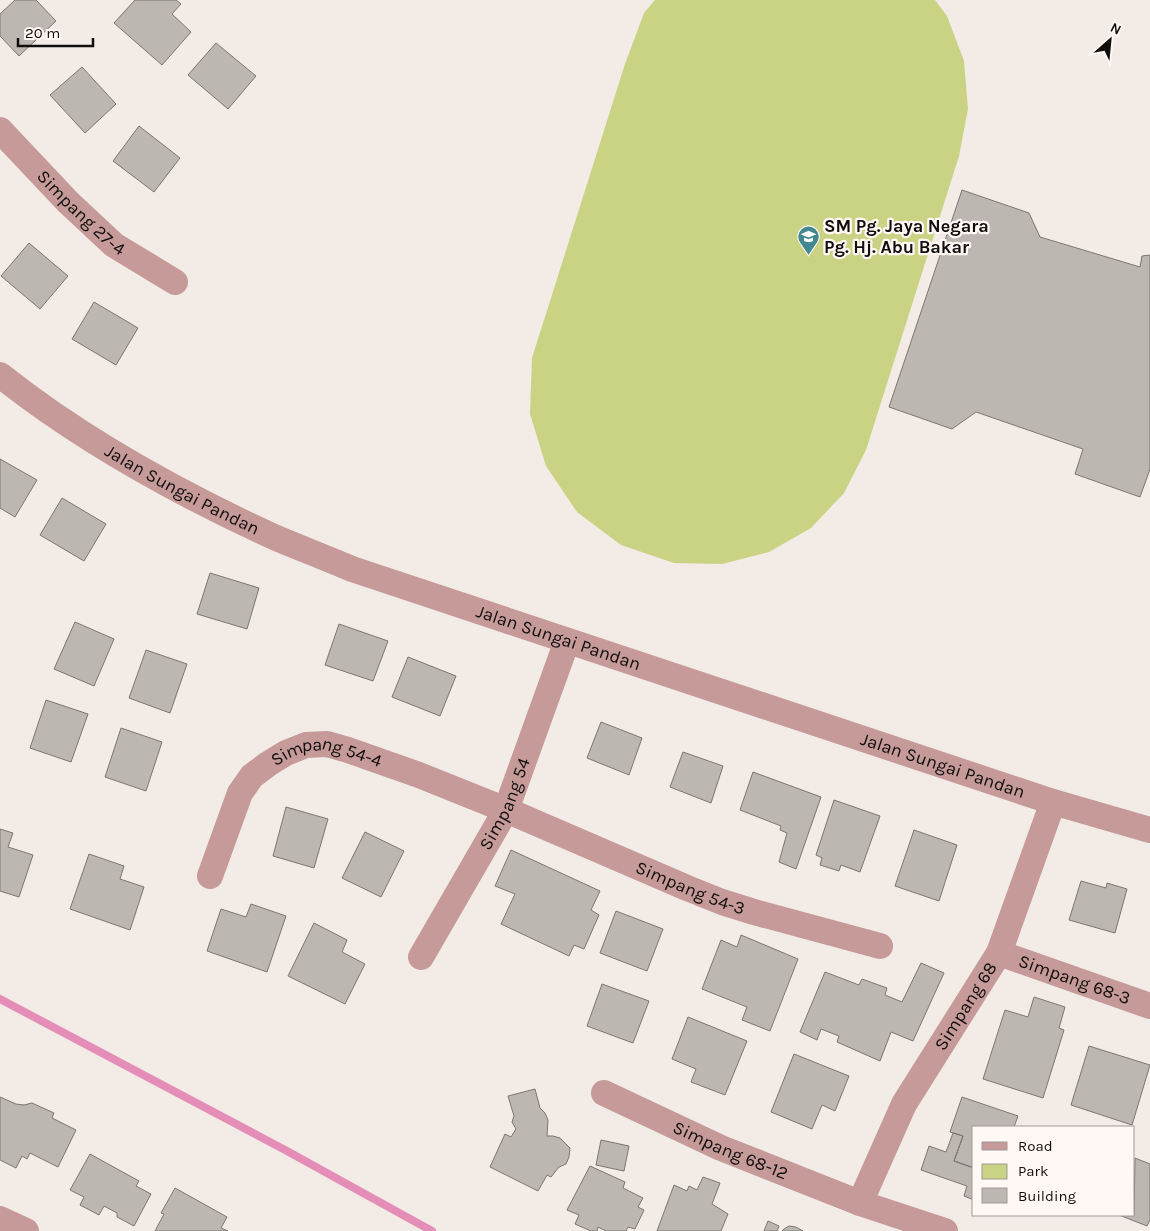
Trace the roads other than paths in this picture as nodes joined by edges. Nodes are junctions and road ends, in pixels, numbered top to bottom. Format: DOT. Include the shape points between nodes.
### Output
graph roads {
  1 [pos="0,130"];
  2 [pos="175,282"];
  3 [pos="0,375"];
  4 [pos="568,641"];
  5 [pos="1054,802"];
  6 [pos="506,810"];
  7 [pos="1150,830"];
  8 [pos="210,876"];
  9 [pos="880,946"];
  10 [pos="999,953"];
  11 [pos="421,957"];
  12 [pos="1150,1006"];
  13 [pos="604,1093"];
  14 [pos="860,1203"];
  15 [pos="0,1219"];
  16 [pos="26,1231"];
  17 [pos="945,1231"];
  1 -- 2 [label="street, Simpang 27-4" via="114,245"];
  3 -- 4 [label="street, Jalan Sungai Pandan" via="75,430 214,508 267,533 352,569"];
  4 -- 5 [label="street, Jalan Sungai Pandan"];
  4 -- 6 [label="street, Simpang 54"];
  5 -- 7 [label="street, Jalan Sungai Pandan"];
  5 -- 10 [label="street, Simpang 68"];
  6 -- 8 [label="street, Simpang 54-4" via="348,750 327,744 306,745 286,753 252,776 240,793"];
  6 -- 9 [label="street, Simpang 54-3" via="722,902"];
  6 -- 11 [label="street, Simpang 54"];
  10 -- 12 [label="street, Simpang 68-3"];
  10 -- 14 [label="street, Simpang 68" via="904,1104"];
  13 -- 14 [label="street, Simpang 68-12" via="721,1148"];
  14 -- 17 [label="street, Simpang 68-12"];
  15 -- 16 [label="street"];
}
